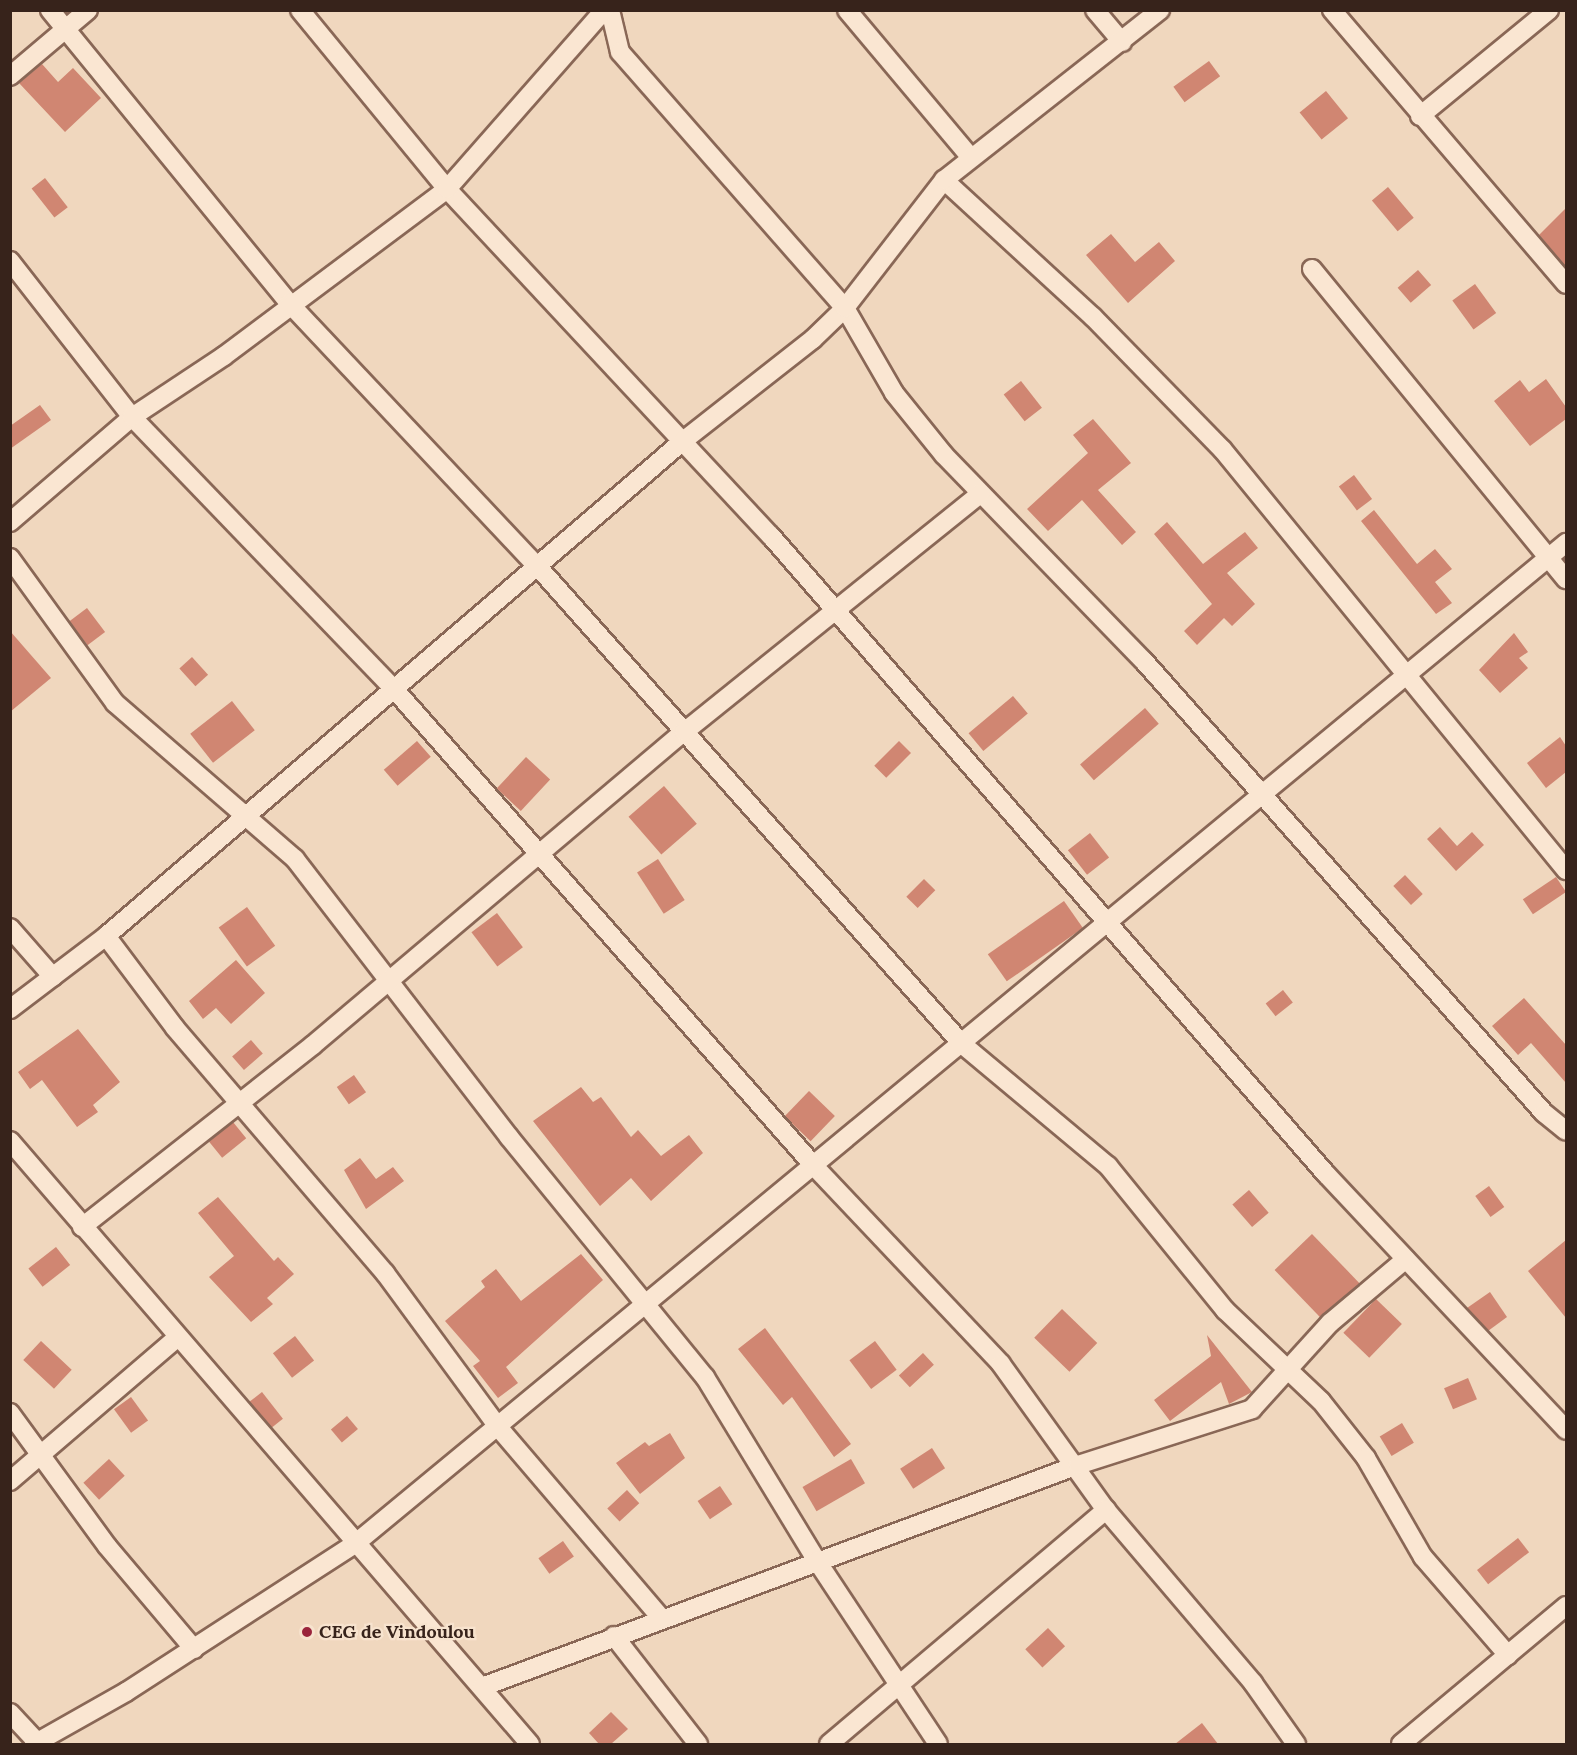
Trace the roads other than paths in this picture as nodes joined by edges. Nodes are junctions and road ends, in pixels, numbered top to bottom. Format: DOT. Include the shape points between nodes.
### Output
graph roads {
  1 [pos="51,10"];
  2 [pos="88,10"];
  3 [pos="300,10"];
  4 [pos="604,10"];
  5 [pos="610,10"];
  6 [pos="847,10"];
  7 [pos="1095,10"];
  8 [pos="1160,10"];
  9 [pos="1332,10"];
  10 [pos="1549,10"];
  11 [pos="67,28"];
  12 [pos="1122,42"];
  13 [pos="10,76"];
  14 [pos="1420,116"];
  15 [pos="971,158"];
  16 [pos="944,180"];
  17 [pos="447,189"];
  18 [pos="10,261"];
  19 [pos="1312,269"];
  20 [pos="1566,284"];
  21 [pos="289,303"];
  22 [pos="846,308"];
  23 [pos="132,417"];
  24 [pos="684,441"];
  25 [pos="980,494"];
  26 [pos="10,522"];
  27 [pos="1566,543"];
  28 [pos="10,558"];
  29 [pos="1549,558"];
  30 [pos="539,568"];
  31 [pos="1566,579"];
  32 [pos="836,613"];
  33 [pos="1409,673"];
  34 [pos="395,690"];
  35 [pos="684,732"];
  36 [pos="1262,795"];
  37 [pos="246,816"];
  38 [pos="539,851"];
  39 [pos="1566,870"];
  40 [pos="1107,923"];
  41 [pos="10,928"];
  42 [pos="106,936"];
  43 [pos="53,978"];
  44 [pos="386,979"];
  45 [pos="10,1009"];
  46 [pos="962,1044"];
  47 [pos="242,1100"];
  48 [pos="1566,1131"];
  49 [pos="10,1142"];
  50 [pos="814,1166"];
  51 [pos="82,1227"];
  52 [pos="1406,1259"];
  53 [pos="646,1306"];
  54 [pos="178,1337"];
  55 [pos="1287,1368"];
  56 [pos="10,1413"];
  57 [pos="498,1427"];
  58 [pos="1566,1431"];
  59 [pos="42,1453"];
  60 [pos="1078,1465"];
  61 [pos="10,1481"];
  62 [pos="1106,1510"];
  63 [pos="356,1544"];
  64 [pos="817,1561"];
  65 [pos="1566,1606"];
  66 [pos="661,1618"];
  67 [pos="614,1636"];
  68 [pos="194,1649"];
  69 [pos="1508,1656"];
  70 [pos="899,1686"];
  71 [pos="482,1687"];
  72 [pos="10,1713"];
  73 [pos="35,1743"];
  74 [pos="530,1744"];
  75 [pos="698,1744"];
  76 [pos="829,1744"];
  77 [pos="938,1744"];
  78 [pos="1296,1744"];
  79 [pos="1401,1744"];
  1 -- 11 [label="street"];
  2 -- 11 [label="street"];
  3 -- 17 [label="street"];
  4 -- 17 [label="street"];
  5 -- 22 [label="street" via="620,52"];
  6 -- 15 [label="street"];
  7 -- 12 [label="street"];
  8 -- 12 [label="street"];
  9 -- 14 [label="street"];
  10 -- 14 [label="street"];
  11 -- 13 [label="street"];
  11 -- 21 [label="street"];
  12 -- 15 [label="street"];
  14 -- 20 [label="street"];
  15 -- 16 [label="street"];
  16 -- 22 [label="street"];
  16 -- 33 [label="street" via="1093,317 1222,449"];
  17 -- 21 [label="street"];
  17 -- 24 [label="street"];
  18 -- 23 [label="street"];
  19 -- 29 [label="street"];
  21 -- 23 [label="street" via="224,356"];
  21 -- 30 [label="street"];
  22 -- 24 [label="street"];
  22 -- 25 [label="street" via="894,393"];
  23 -- 26 [label="street"];
  23 -- 34 [label="street"];
  24 -- 30 [label="street"];
  24 -- 32 [label="street"];
  25 -- 32 [label="street"];
  25 -- 36 [label="street" via="1143,660"];
  27 -- 29 [label="street"];
  28 -- 37 [label="street" via="115,703"];
  29 -- 31 [label="street"];
  29 -- 33 [label="street"];
  30 -- 34 [label="street"];
  30 -- 35 [label="street"];
  32 -- 35 [label="street"];
  32 -- 40 [label="street"];
  33 -- 36 [label="street"];
  33 -- 39 [label="street"];
  34 -- 37 [label="street"];
  34 -- 38 [label="street"];
  35 -- 38 [label="street"];
  35 -- 46 [label="street"];
  36 -- 40 [label="street"];
  36 -- 48 [label="street"];
  37 -- 42 [label="street"];
  37 -- 44 [label="street" via="295,859"];
  38 -- 44 [label="street"];
  38 -- 50 [label="street"];
  40 -- 46 [label="street"];
  40 -- 52 [label="street"];
  41 -- 43 [label="street"];
  42 -- 43 [label="street"];
  42 -- 47 [label="street" via="176,1028"];
  43 -- 45 [label="street"];
  44 -- 47 [label="street"];
  44 -- 53 [label="street"];
  46 -- 50 [label="street"];
  46 -- 55 [label="street" via="1108,1166 1225,1310"];
  47 -- 51 [label="street"];
  47 -- 57 [label="street" via="385,1273"];
  49 -- 51 [label="street"];
  50 -- 53 [label="street"];
  50 -- 60 [label="street" via="1001,1364"];
  51 -- 54 [label="street"];
  52 -- 55 [label="street" via="1330,1323"];
  52 -- 58 [label="street"];
  53 -- 57 [label="street"];
  53 -- 64 [label="street" via="721,1398"];
  54 -- 59 [label="street"];
  54 -- 63 [label="street"];
  55 -- 60 [label="street" via="1265,1401 1252,1409"];
  55 -- 69 [label="street" via="1366,1458 1423,1557"];
  56 -- 59 [label="street"];
  57 -- 63 [label="street"];
  57 -- 66 [label="street"];
  59 -- 61 [label="street"];
  59 -- 68 [label="street" via="107,1546"];
  60 -- 62 [label="street"];
  60 -- 64 [label="street"];
  62 -- 70 [label="street"];
  62 -- 78 [label="street" via="1238,1665"];
  63 -- 68 [label="street"];
  63 -- 71 [label="street"];
  64 -- 66 [label="street"];
  64 -- 70 [label="street"];
  65 -- 69 [label="street"];
  66 -- 67 [label="street"];
  67 -- 71 [label="street"];
  67 -- 75 [label="street"];
  68 -- 73 [label="street"];
  69 -- 79 [label="street"];
  70 -- 76 [label="street"];
  70 -- 77 [label="street"];
  71 -- 74 [label="street"];
  72 -- 73 [label="street"];
}
